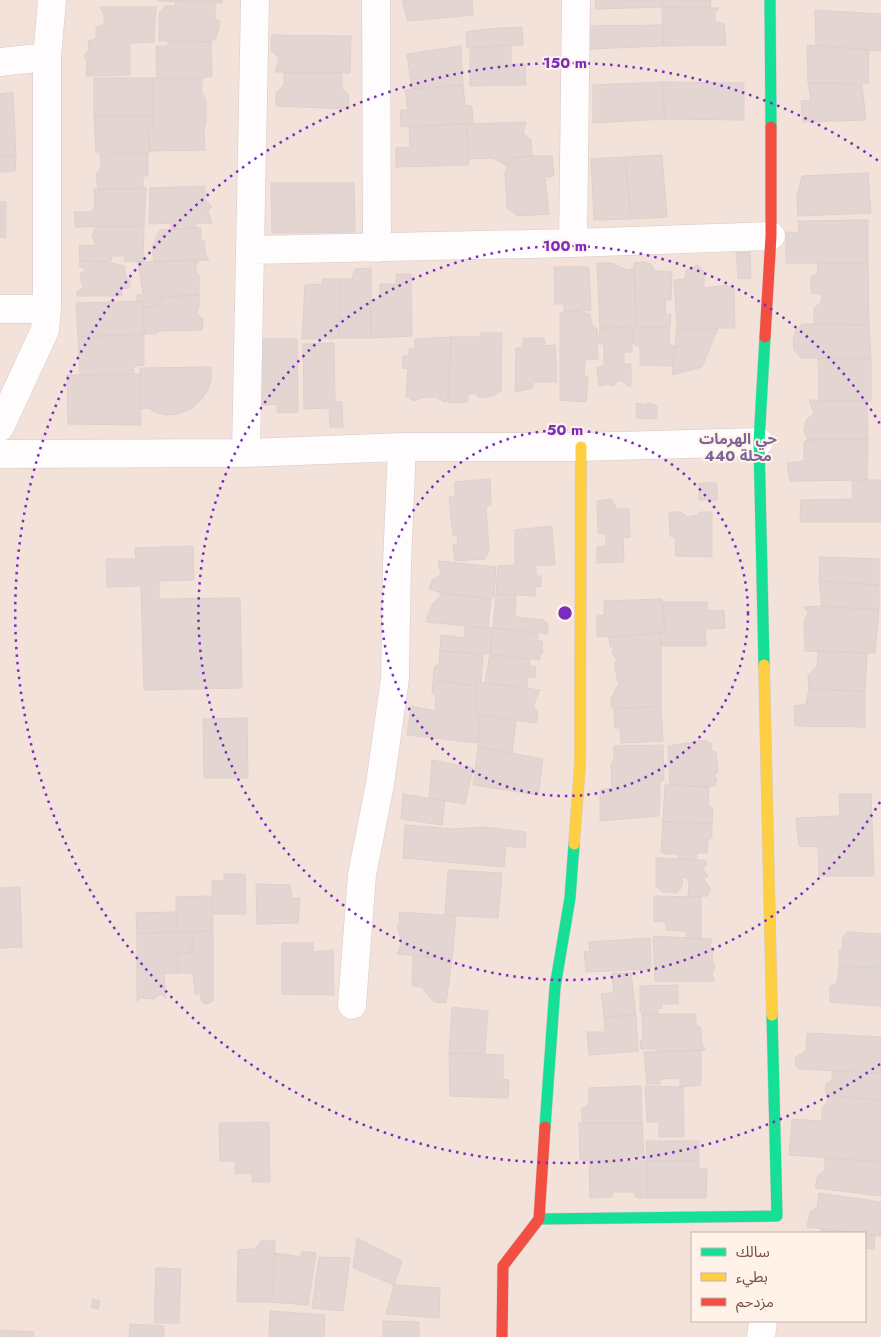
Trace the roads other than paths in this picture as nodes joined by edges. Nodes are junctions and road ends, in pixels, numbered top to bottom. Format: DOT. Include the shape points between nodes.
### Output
graph roads {
  1 [pos="52,0"];
  2 [pos="255,0"];
  3 [pos="376,0"];
  4 [pos="576,0"];
  5 [pos="770,0"];
  6 [pos="47,57"];
  7 [pos="0,62"];
  8 [pos="771,236"];
  9 [pos="573,243"];
  10 [pos="377,248"];
  11 [pos="251,250"];
  12 [pos="0,309"];
  13 [pos="48,309"];
  14 [pos="0,427"];
  15 [pos="759,442"];
  16 [pos="402,447"];
  17 [pos="581,447"];
  18 [pos="246,452"];
  19 [pos="0,454"];
  20 [pos="352,1004"];
  21 [pos="539,1219"];
  22 [pos="776,1225"];
  23 [pos="762,1322"];
  24 [pos="502,1337"];
  25 [pos="761,1337"];
  1 -- 6 [label="street"];
  2 -- 11 [label="street"];
  3 -- 10 [label="street"];
  4 -- 9 [label="street"];
  5 -- 8 [label="street"];
  6 -- 7 [label="street"];
  6 -- 13 [label="street"];
  8 -- 9 [label="street"];
  8 -- 15 [label="street"];
  9 -- 10 [label="street"];
  10 -- 11 [label="street"];
  11 -- 18 [label="street"];
  12 -- 13 [label="street"];
  13 -- 14 [label="street" via="45,330"];
  15 -- 17 [label="street"];
  15 -- 22 [label="street"];
  16 -- 17 [label="street"];
  16 -- 18 [label="street"];
  16 -- 20 [label="street" via="395,678 380,784 362,876"];
  17 -- 21 [label="street" via="580,766 570,898 555,987"];
  18 -- 19 [label="street"];
  21 -- 22 [label="street"];
  21 -- 24 [label="street" via="503,1266"];
  23 -- 25 [label="street"];
}
